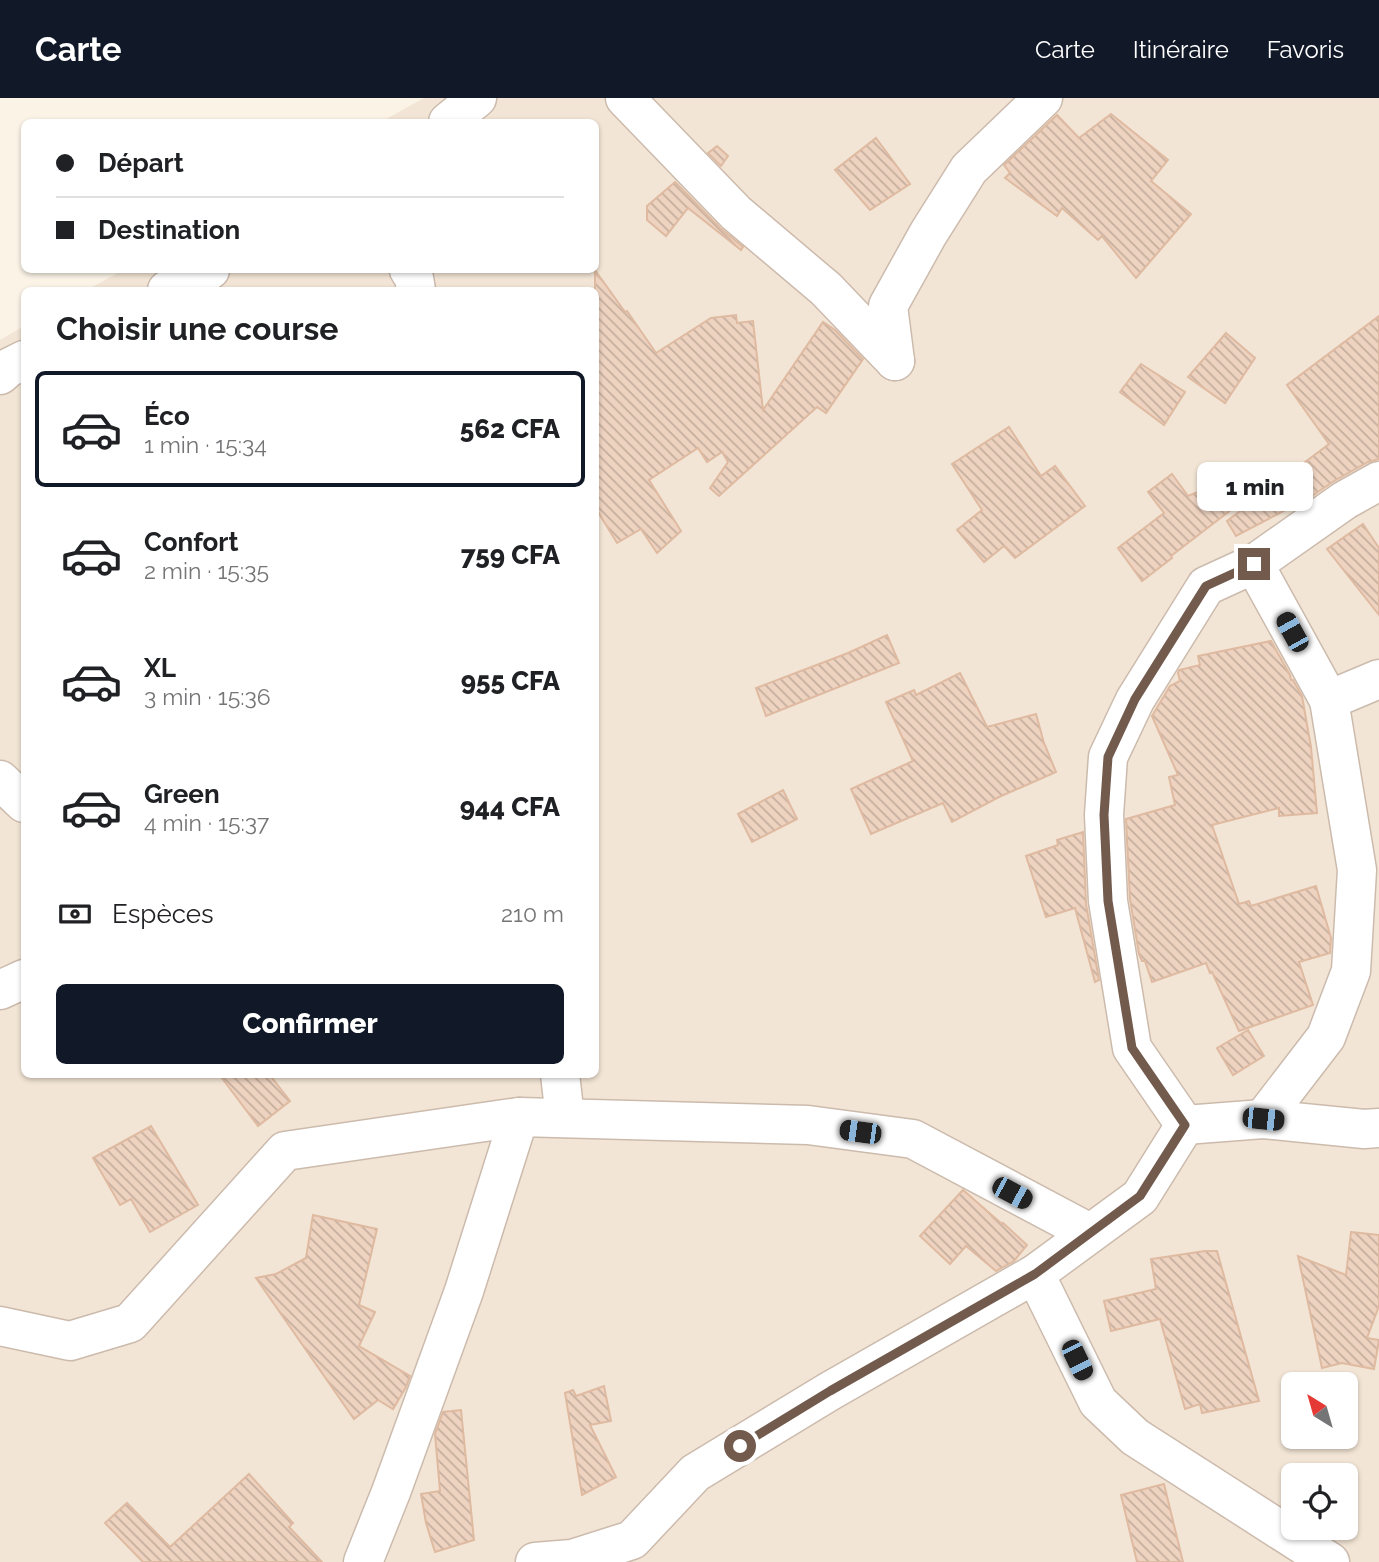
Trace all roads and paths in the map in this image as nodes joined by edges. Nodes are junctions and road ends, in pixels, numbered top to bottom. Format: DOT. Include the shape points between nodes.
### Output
graph roads {
  1 [pos="477,98"];
  2 [pos="625,98"];
  3 [pos="1043,98"];
  4 [pos="452,119"];
  5 [pos="204,273"];
  6 [pos="173,287"];
  7 [pos="21,362"];
  8 [pos="0,375"];
  9 [pos="1379,481"];
  10 [pos="1254,564"];
  11 [pos="1379,679"];
  12 [pos="1329,700"];
  13 [pos="0,780"];
  14 [pos="21,800"];
  15 [pos="21,980"];
  16 [pos="0,990"];
  17 [pos="560,1078"];
  18 [pos="519,1116"];
  19 [pos="565,1118"];
  20 [pos="1263,1119"];
  21 [pos="1185,1125"];
  22 [pos="1379,1128"];
  23 [pos="1090,1233"];
  24 [pos="1035,1274"];
  25 [pos="0,1326"];
  26 [pos="363,1562"];
  27 [pos="535,1562"];
  28 [pos="1330,1562"];
  1 -- 4 [label="street"];
  2 -- 3 [label="street" via="736,213 826,289 895,361 888,306 928,234 969,169"];
  5 -- 6 [label="street"];
  7 -- 8 [label="street"];
  9 -- 10 [label="street"];
  10 -- 12 [label="street"];
  10 -- 21 [label="street" via="1206,586 1135,699 1108,757 1104,815 1108,901 1132,1048"];
  11 -- 12 [label="street"];
  12 -- 20 [label="street" via="1357,870 1351,971 1326,1037"];
  13 -- 14 [label="street"];
  15 -- 16 [label="street"];
  17 -- 19 [label="street"];
  18 -- 19 [label="street"];
  18 -- 25 [label="street" via="285,1151 130,1323 70,1341"];
  18 -- 26 [label="street" via="459,1304"];
  19 -- 23 [label="street" via="808,1125 913,1139"];
  20 -- 21 [label="street"];
  20 -- 22 [label="street"];
  21 -- 23 [label="street" via="1140,1196"];
  23 -- 24 [label="street"];
  24 -- 27 [label="street" via="695,1473 632,1539 572,1559"];
  24 -- 28 [label="street" via="1098,1402 1135,1437"];
}
